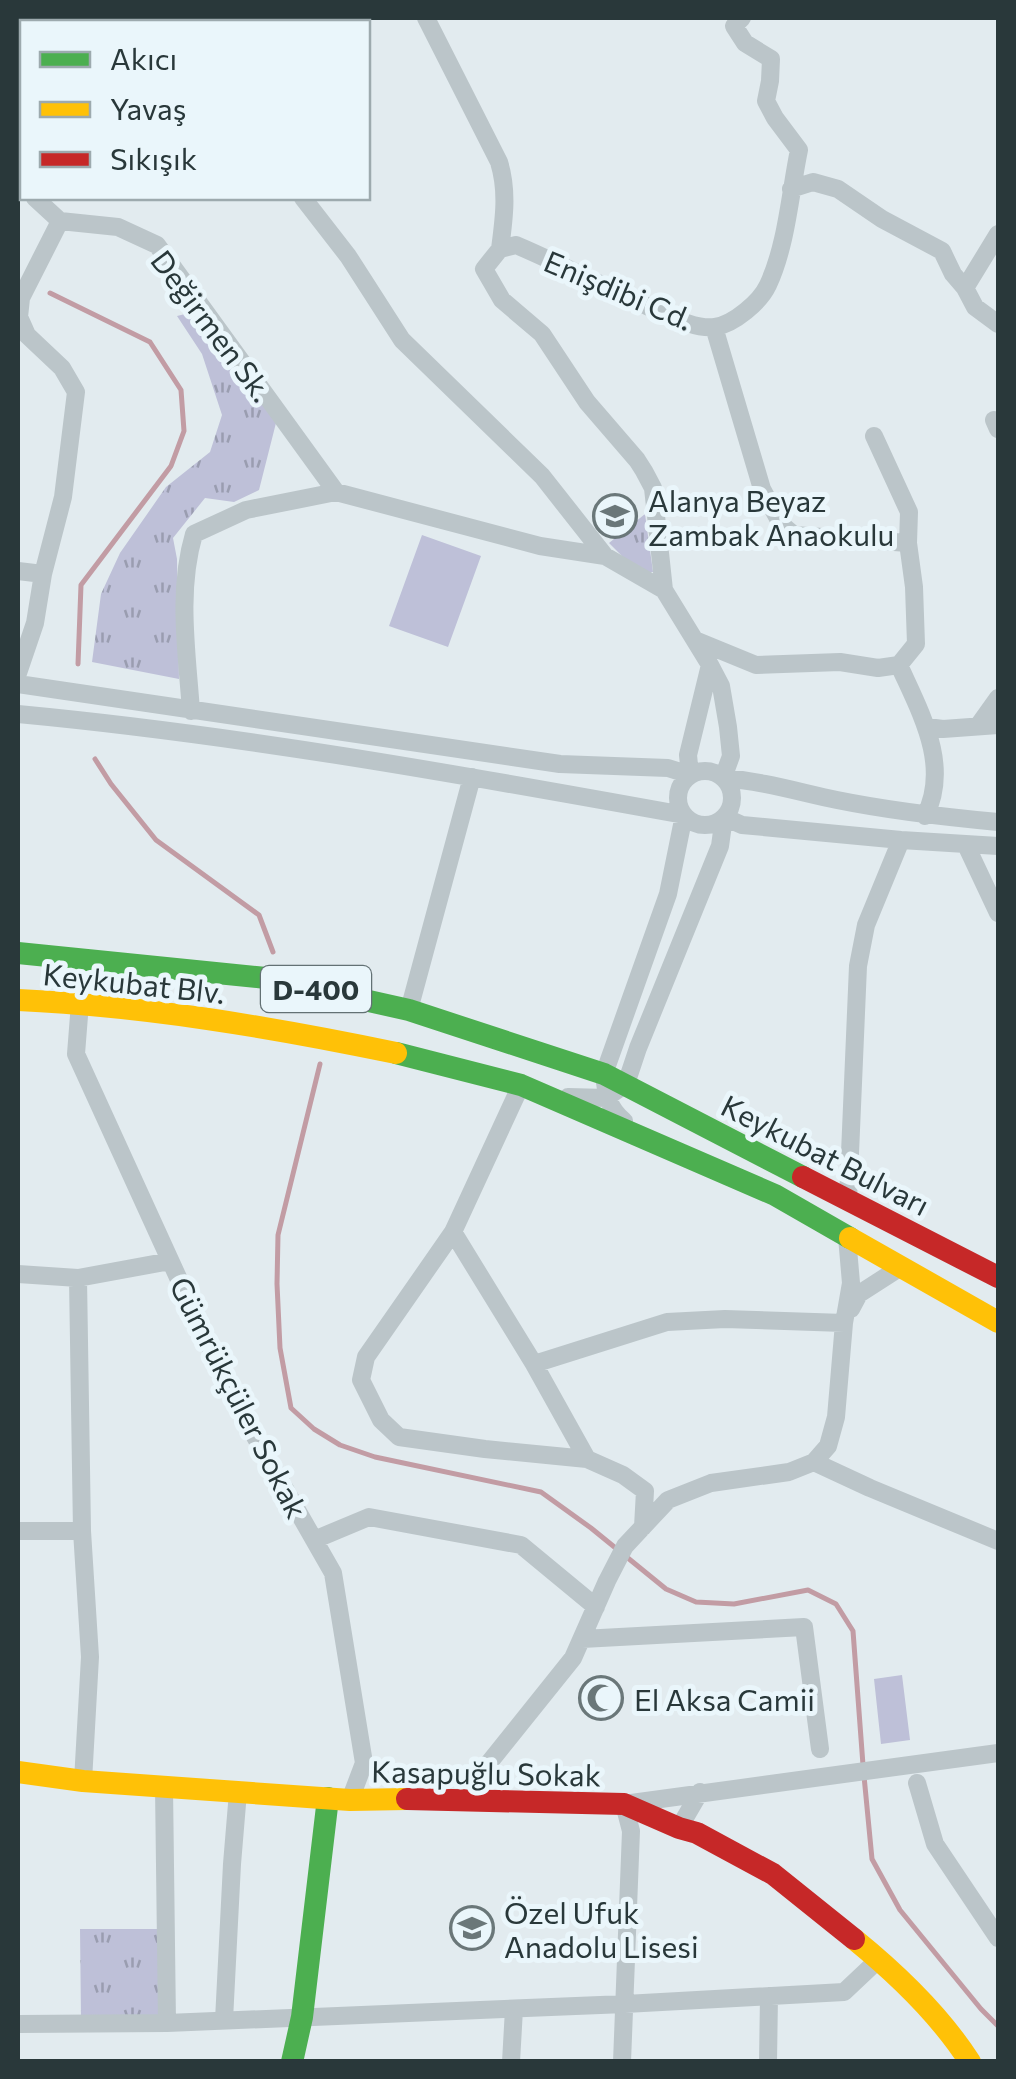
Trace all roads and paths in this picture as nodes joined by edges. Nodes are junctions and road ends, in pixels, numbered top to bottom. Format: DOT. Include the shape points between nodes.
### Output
graph roads {
  1 [pos="426,18"];
  2 [pos="742,18"];
  3 [pos="791,189"];
  4 [pos="37,200"];
  5 [pos="305,200"];
  6 [pos="60,221"];
  7 [pos="998,234"];
  8 [pos="500,249"];
  9 [pos="965,288"];
  10 [pos="998,324"];
  11 [pos="714,328"];
  12 [pos="874,436"];
  13 [pos="336,492"];
  14 [pos="908,544"];
  15 [pos="605,556"];
  16 [pos="18,571"];
  17 [pos="43,574"];
  18 [pos="664,590"];
  19 [pos="694,640"];
  20 [pos="710,665"];
  21 [pos="899,665"];
  22 [pos="18,673"];
  23 [pos="18,684"];
  24 [pos="998,698"];
  25 [pos="191,711"];
  26 [pos="18,714"];
  27 [pos="998,725"];
  28 [pos="978,726"];
  29 [pos="927,727"];
  30 [pos="690,775"];
  31 [pos="472,777"];
  32 [pos="723,778"];
  33 [pos="684,815"];
  34 [pos="924,816"];
  35 [pos="724,817"];
  36 [pos="998,822"];
  37 [pos="900,840"];
  38 [pos="966,845"];
  39 [pos="998,846"];
  40 [pos="998,912"];
  41 [pos="18,950"];
  42 [pos="18,1000"];
  43 [pos="80,1003"];
  44 [pos="409,1010"];
  45 [pos="604,1074"];
  46 [pos="521,1084"];
  47 [pos="626,1084"];
  48 [pos="552,1096"];
  49 [pos="606,1098"];
  50 [pos="646,1139"];
  51 [pos="848,1200"];
  52 [pos="453,1232"];
  53 [pos="846,1236"];
  54 [pos="170,1261"];
  55 [pos="992,1266"];
  56 [pos="900,1267"];
  57 [pos="18,1274"];
  58 [pos="78,1278"];
  59 [pos="998,1322"];
  60 [pos="844,1323"];
  61 [pos="534,1364"];
  62 [pos="587,1459"];
  63 [pos="814,1462"];
  64 [pos="642,1527"];
  65 [pos="18,1531"];
  66 [pos="82,1531"];
  67 [pos="314,1540"];
  68 [pos="998,1541"];
  69 [pos="596,1607"];
  70 [pos="582,1638"];
  71 [pos="820,1750"];
  72 [pos="998,1753"];
  73 [pos="18,1772"];
  74 [pos="82,1781"];
  75 [pos="916,1783"];
  76 [pos="164,1787"];
  77 [pos="238,1792"];
  78 [pos="700,1792"];
  79 [pos="339,1799"];
  80 [pos="460,1799"];
  81 [pos="624,1804"];
  82 [pos="678,1828"];
  83 [pos="996,1929"];
  84 [pos="879,1959"];
  85 [pos="768,1996"];
  86 [pos="624,2004"];
  87 [pos="514,2009"];
  88 [pos="302,2017"];
  89 [pos="224,2020"];
  90 [pos="168,2023"];
  91 [pos="18,2024"];
  92 [pos="292,2062"];
  93 [pos="511,2062"];
  94 [pos="622,2062"];
  95 [pos="768,2062"];
  96 [pos="970,2062"];
  1 -- 8 [label="street" via="499,162 505,194"];
  2 -- 3 [label="street, Enişdibi Cd." via="734,26 745,44 771,59 766,101 799,150"];
  3 -- 9 [label="street" via="814,182 838,189 942,251"];
  3 -- 11 [label="street, Enişdibi Cd." via="768,285 756,302"];
  4 -- 6 [label="street"];
  5 -- 15 [label="street" via="402,340 542,476"];
  6 -- 13 [label="street, Değirmen Sk." via="118,227 157,246"];
  6 -- 17 [label="street" via="19,317 76,392 63,497"];
  7 -- 9 [label="street"];
  8 -- 11 [label="street, Enişdibi Cd." via="516,245 686,323"];
  8 -- 18 [label="street, Enişdibi Cd." via="484,268 502,300 542,334 652,488"];
  9 -- 10 [label="street" via="975,307"];
  11 -- 14 [label="street" via="762,489 781,524 794,536"];
  12 -- 14 [label="street" via="910,512"];
  13 -- 15 [label="street" via="540,546"];
  13 -- 25 [label="street" via="246,510 194,534 184,615"];
  14 -- 21 [label="street" via="916,644"];
  15 -- 18 [label="street"];
  16 -- 17 [label="street"];
  17 -- 22 [label="street"];
  18 -- 19 [label="street"];
  19 -- 20 [label="street"];
  19 -- 21 [label="street" via="756,665"];
  20 -- 30 [label="street" via="688,755"];
  20 -- 32 [label="street" via="728,727"];
  21 -- 29 [label="street"];
  23 -- 25 [label="street"];
  24 -- 28 [label="street"];
  25 -- 30 [label="street" via="560,764 668,768"];
  26 -- 31 [label="street"];
  27 -- 28 [label="street"];
  28 -- 29 [label="street"];
  29 -- 34 [label="street" via="935,770"];
  30 -- 32 [label="street" via="707,771"];
  30 -- 33 [label="street" via="679,789"];
  31 -- 33 [label="street"];
  31 -- 44 [label="street"];
  32 -- 34 [label="street"];
  32 -- 35 [label="street" via="732,802"];
  33 -- 35 [label="street" via="699,824"];
  33 -- 45 [label="street" via="668,894"];
  34 -- 36 [label="street"];
  35 -- 37 [label="street" via="742,825"];
  35 -- 47 [label="street" via="720,846"];
  37 -- 38 [label="street"];
  37 -- 51 [label="street" via="866,926 858,966"];
  38 -- 39 [label="street"];
  38 -- 40 [label="street"];
  41 -- 44 [label="main road, Keykubat Blv. / D-400" via="266,978"];
  42 -- 43 [label="main road, Keykubat Blv. / D-400"];
  43 -- 46 [label="main road, Keykubat Blv. / D-400" via="270,1028"];
  43 -- 54 [label="street, Gümrükçüler Sokak" via="76,1054"];
  44 -- 45 [label="main road, Keykubat Blv. / D-400"];
  45 -- 47 [label="main road, Keykubat Blv. / D-400"];
  45 -- 49 [label="street"];
  46 -- 48 [label="main road, Keykubat Blv. / D-400"];
  46 -- 52 [label="street"];
  47 -- 49 [label="street"];
  47 -- 51 [label="main road, Keykubat Bulvarı / D-400"];
  48 -- 49 [label="street"];
  48 -- 50 [label="main road, Keykubat Blv. / D-400"];
  49 -- 50 [label="street"];
  50 -- 53 [label="main road, Keykubat Bulvarı / D-400" via="775,1196"];
  51 -- 55 [label="main road, Keykubat Bulvarı / D-400"];
  52 -- 61 [label="street"];
  52 -- 62 [label="street" via="366,1357 361,1380 381,1420 399,1437"];
  53 -- 56 [label="main road, Keykubat Bulvarı / D-400"];
  53 -- 60 [label="street" via="851,1282"];
  54 -- 58 [label="street"];
  54 -- 67 [label="street, Gümrükçüler Sokak" via="233,1398"];
  56 -- 59 [label="main road, Keykubat Bulvarı / D-400"];
  56 -- 60 [label="street" via="859,1294"];
  57 -- 58 [label="street"];
  58 -- 66 [label="street"];
  60 -- 61 [label="street" via="667,1322"];
  60 -- 63 [label="street" via="834,1431"];
  61 -- 62 [label="street"];
  62 -- 64 [label="street" via="645,1491"];
  63 -- 64 [label="street" via="711,1483 668,1500"];
  63 -- 68 [label="street"];
  64 -- 69 [label="street" via="625,1546"];
  65 -- 66 [label="street"];
  66 -- 74 [label="street" via="90,1657"];
  67 -- 69 [label="street" via="369,1517 522,1545"];
  67 -- 79 [label="street, Gümrükçüler Sokak" via="333,1574 364,1763"];
  69 -- 70 [label="street"];
  70 -- 71 [label="street" via="804,1627"];
  70 -- 80 [label="street" via="574,1658"];
  72 -- 78 [label="street"];
  73 -- 74 [label="main road, Kasapuğlu Sokak"];
  74 -- 76 [label="main road, Kasapuğlu Sokak"];
  75 -- 83 [label="street" via="936,1844"];
  76 -- 77 [label="main road, Kasapuğlu Sokak"];
  76 -- 90 [label="street"];
  77 -- 79 [label="main road, Kasapuğlu Sokak"];
  77 -- 89 [label="street"];
  78 -- 81 [label="street"];
  78 -- 82 [label="street"];
  79 -- 80 [label="main road, Kasapuğlu Sokak"];
  79 -- 88 [label="main road"];
  80 -- 81 [label="main road, Kasapuğlu Sokak"];
  81 -- 82 [label="main road, Kasapuğlu Sokak"];
  81 -- 86 [label="street" via="631,1832"];
  82 -- 84 [label="main road, Kasapuğlu Sokak" via="773,1874"];
  84 -- 85 [label="street" via="844,1992"];
  84 -- 96 [label="main road, Kasapuğlu Sokak" via="952,2032"];
  85 -- 86 [label="street"];
  85 -- 95 [label="street"];
  86 -- 87 [label="street"];
  86 -- 94 [label="street"];
  87 -- 88 [label="street"];
  87 -- 93 [label="street"];
  88 -- 89 [label="street"];
  88 -- 92 [label="main road"];
  89 -- 90 [label="street"];
  90 -- 91 [label="street"];
}
